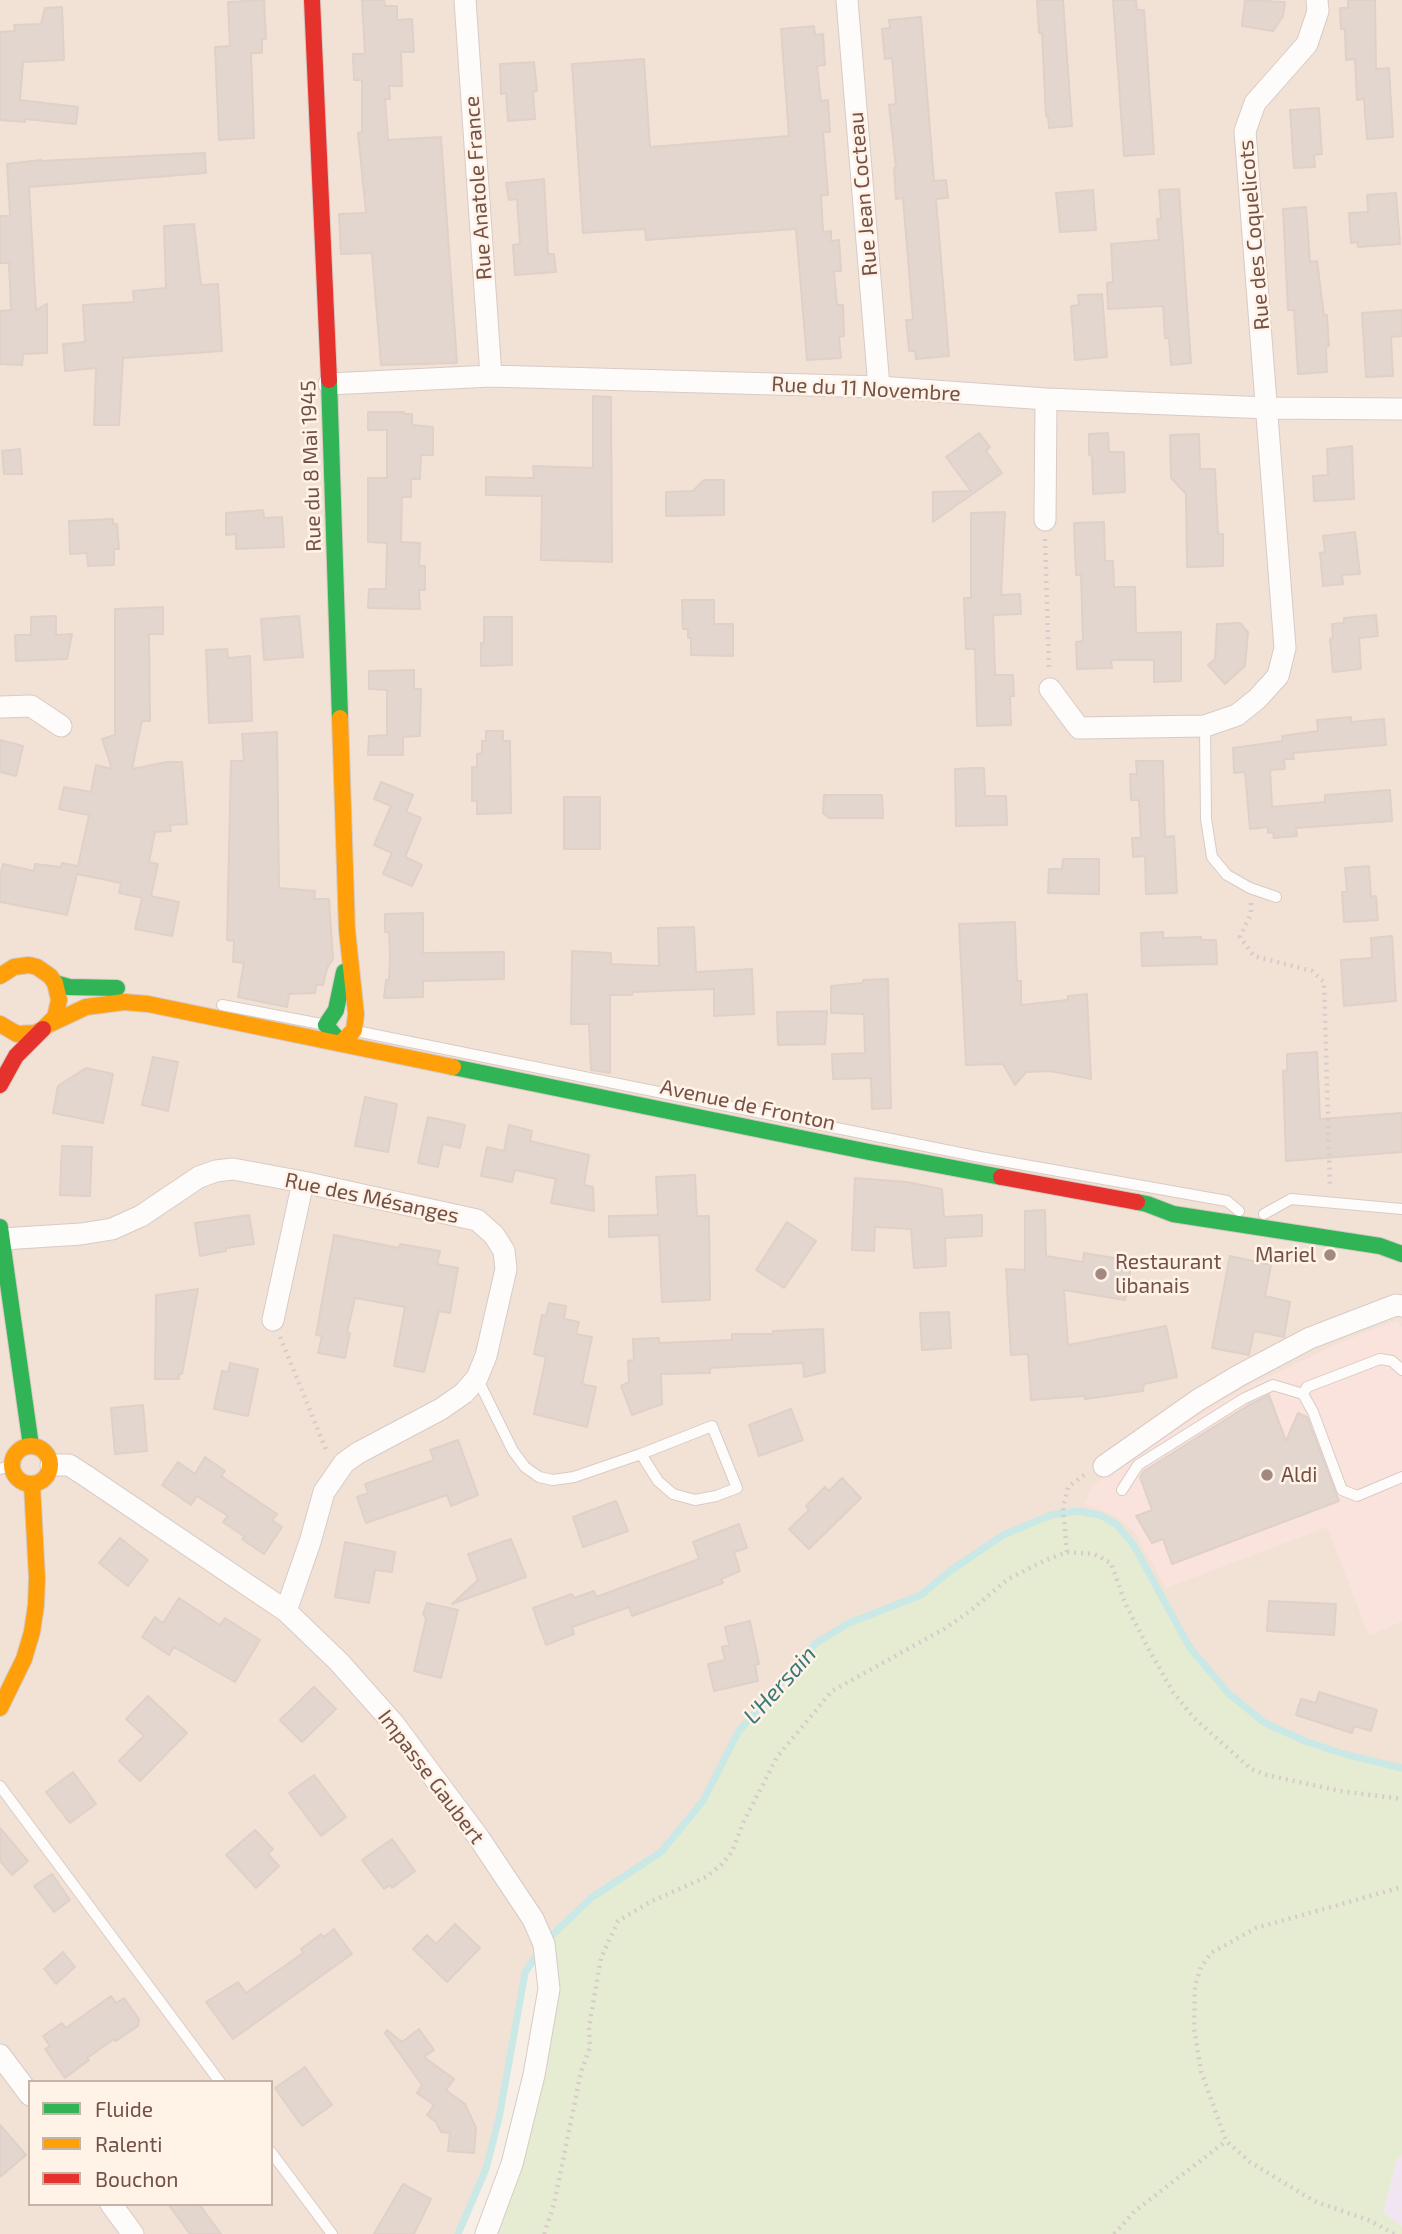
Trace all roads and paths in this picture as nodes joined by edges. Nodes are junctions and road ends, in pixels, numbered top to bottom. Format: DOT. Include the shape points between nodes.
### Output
graph roads {
  1 [pos="312,0"];
  2 [pos="465,0"];
  3 [pos="847,0"];
  4 [pos="1317,0"];
  5 [pos="491,376"];
  6 [pos="329,384"];
  7 [pos="879,387"];
  8 [pos="1046,399"];
  9 [pos="1268,408"];
  10 [pos="1402,409"];
  11 [pos="1045,520"];
  12 [pos="1050,689"];
  13 [pos="0,707"];
  14 [pos="61,726"];
  15 [pos="1205,726"];
  16 [pos="1250,888"];
  17 [pos="1276,897"];
  18 [pos="347,930"];
  19 [pos="4,969"];
  20 [pos="55,983"];
  21 [pos="209,1005"];
  22 [pos="0,1024"];
  23 [pos="47,1026"];
  24 [pos="326,1026"];
  25 [pos="354,1030"];
  26 [pos="341,1043"];
  27 [pos="0,1085"];
  28 [pos="303,1182"];
  29 [pos="1331,1196"];
  30 [pos="1142,1203"];
  31 [pos="1402,1209"];
  32 [pos="1239,1211"];
  33 [pos="1265,1214"];
  34 [pos="1391,1233"];
  35 [pos="1,1235"];
  36 [pos="1402,1254"];
  37 [pos="1402,1306"];
  38 [pos="273,1320"];
  39 [pos="1402,1370"];
  40 [pos="477,1378"];
  41 [pos="1303,1394"];
  42 [pos="31,1446"];
  43 [pos="641,1454"];
  44 [pos="51,1465"];
  45 [pos="1104,1466"];
  46 [pos="6,1468"];
  47 [pos="336,1474"];
  48 [pos="1402,1477"];
  49 [pos="32,1485"];
  50 [pos="1122,1490"];
  51 [pos="1067,1552"];
  52 [pos="285,1611"];
  53 [pos="0,1708"];
  54 [pos="0,1786"];
  55 [pos="1402,1799"];
  56 [pos="1402,1887"];
  57 [pos="3,2059"];
  58 [pos="219,2080"];
  59 [pos="28,2092"];
  60 [pos="1226,2141"];
  61 [pos="273,2155"];
  62 [pos="112,2206"];
  63 [pos="133,2234"];
  64 [pos="332,2234"];
  65 [pos="486,2234"];
  66 [pos="544,2234"];
  67 [pos="1114,2234"];
  68 [pos="1394,2234"];
  1 -- 6 [label="main road, Rue du 8 Mai 1945"];
  2 -- 5 [label="street, Rue Anatole France"];
  3 -- 7 [label="street, Rue Jean Cocteau"];
  4 -- 9 [label="street, Rue des Coquelicots" via="1307,44 1255,103 1245,131"];
  5 -- 6 [label="street, Rue du 11 Novembre"];
  5 -- 7 [label="street, Rue du 11 Novembre"];
  6 -- 18 [label="main road, Rue du 8 Mai 1945"];
  7 -- 8 [label="street, Rue du 11 Novembre"];
  8 -- 9 [label="street, Rue du 11 Novembre"];
  8 -- 11 [label="street"];
  9 -- 10 [label="street, Rue du 11 Novembre"];
  9 -- 15 [label="street, Rue des Coquelicots" via="1285,648 1278,676 1257,699 1237,715"];
  11 -- 12 [label="path"];
  12 -- 15 [label="street, Rue des Coquelicots" via="1079,728"];
  13 -- 14 [label="street" via="31,706"];
  15 -- 16 [label="lane" via="1206,819 1212,857 1227,876"];
  16 -- 17 [label="lane"];
  16 -- 29 [label="path" via="1251,914 1240,937 1254,956 1312,971 1324,982"];
  18 -- 24 [label="main road, Rue du 8 Mai 1945" via="345,969 336,1010"];
  18 -- 25 [label="main road, Rue du 8 Mai 1945"];
  19 -- 20 [label="main road" via="37,967"];
  20 -- 21 [label="main road, Avenue de Fronton" via="143,989"];
  20 -- 23 [label="main road" via="60,1000"];
  21 -- 24 [label="lane"];
  21 -- 26 [label="main road, Avenue de Fronton"];
  22 -- 23 [label="main road" via="18,1034"];
  23 -- 26 [label="main road, Avenue de Fronton" via="86,1007 124,1002"];
  23 -- 27 [label="main road" via="16,1056"];
  24 -- 25 [label="lane"];
  24 -- 26 [label="main road"];
  25 -- 26 [label="main road"];
  25 -- 32 [label="lane" via="980,1157 1227,1201"];
  26 -- 30 [label="main road, Avenue de Fronton"];
  28 -- 35 [label="street, Rue des Mésanges" via="233,1169 216,1171 112,1228 81,1234"];
  28 -- 38 [label="street"];
  28 -- 40 [label="street, Rue des Mésanges" via="477,1220 494,1234 506,1269"];
  30 -- 32 [label="main road, Avenue de Fronton" via="1174,1200"];
  30 -- 36 [label="main road, Avenue de Fronton" via="1173,1214 1380,1246"];
  31 -- 33 [label="lane" via="1291,1199"];
  32 -- 33 [label="main road, Avenue de Fronton"];
  33 -- 34 [label="main road, Avenue de Fronton"];
  35 -- 42 [label="main road"];
  37 -- 45 [label="street" via="1310,1338 1240,1375"];
  38 -- 47 [label="path"];
  39 -- 41 [label="lane" via="1392,1361 1380,1359 1307,1387"];
  40 -- 43 [label="lane" via="513,1451 539,1477 574,1477"];
  40 -- 47 [label="street, Rue des Mésanges" via="441,1409 358,1452"];
  41 -- 48 [label="lane" via="1342,1490 1357,1496"];
  41 -- 50 [label="lane" via="1273,1385 1243,1399 1138,1465"];
  42 -- 44 [label="main road" via="45,1451"];
  42 -- 46 [label="main road" via="17,1452"];
  43 -- 43 [label="lane" via="673,1494 695,1500 737,1488 712,1426"];
  44 -- 49 [label="main road" via="45,1479"];
  44 -- 52 [label="street, Impasse Gaubert" via="69,1465"];
  45 -- 51 [label="path" via="1085,1473 1068,1487 1063,1508"];
  46 -- 49 [label="main road"];
  47 -- 52 [label="street, Rue des Mésanges" via="324,1492"];
  49 -- 53 [label="main road" via="36,1605 24,1659"];
  51 -- 55 [label="path" via="1094,1554 1111,1563 1125,1603 1173,1692 1194,1718 1251,1769 1340,1791"];
  51 -- 66 [label="path" via="1008,1579 944,1629 832,1691 777,1757 722,1864 706,1877 618,1921 601,1958 590,2047"];
  52 -- 65 [label="street, Impasse Gaubert" via="394,1724 479,1838 533,1919 544,1944 549,1989 534,2075 512,2164"];
  54 -- 58 [label="lane"];
  56 -- 60 [label="path" via="1256,1928 1211,1953 1201,1967 1195,1986 1194,2028 1200,2071"];
  57 -- 59 [label="street"];
  60 -- 67 [label="path" via="1135,2211"];
  60 -- 68 [label="path" via="1250,2162 1314,2201"];
  61 -- 64 [label="lane"];
  62 -- 63 [label="street"];
}
